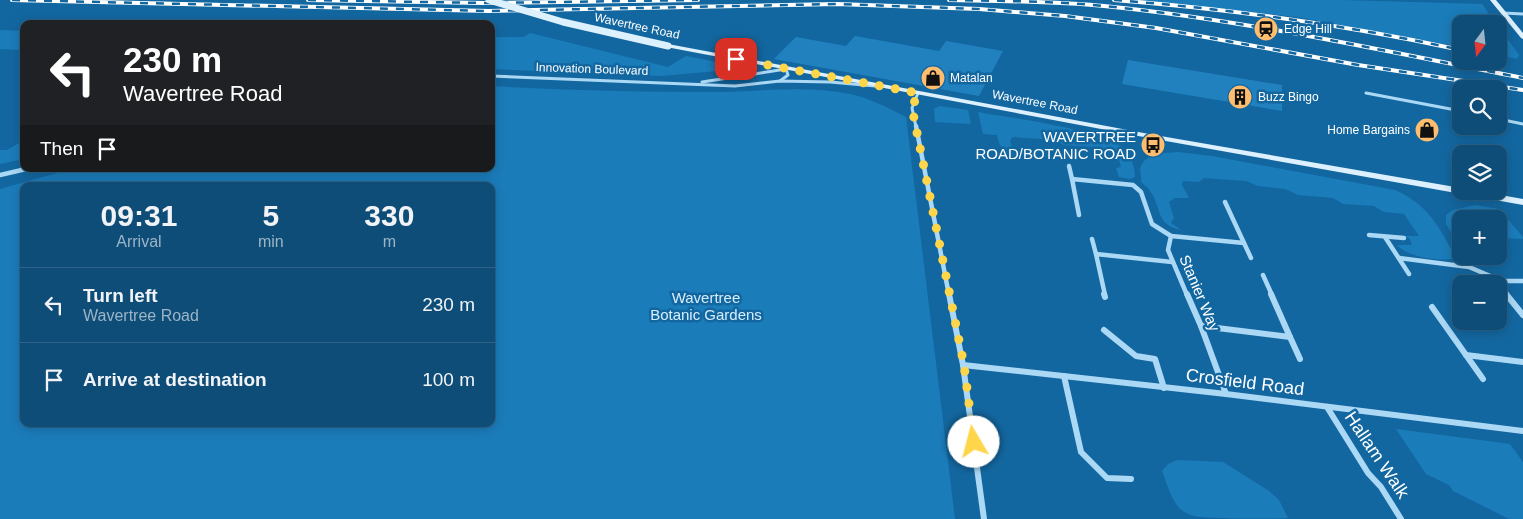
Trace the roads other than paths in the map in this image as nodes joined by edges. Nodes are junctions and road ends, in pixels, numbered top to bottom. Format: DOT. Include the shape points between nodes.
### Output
graph roads {
  1 [pos="489,0"];
  2 [pos="1493,0"];
  3 [pos="1502,12"];
  4 [pos="1523,14"];
  5 [pos="1523,37"];
  6 [pos="753,63"];
  7 [pos="786,69"];
  8 [pos="495,76"];
  9 [pos="737,78"];
  10 [pos="780,81"];
  11 [pos="691,84"];
  12 [pos="877,86"];
  13 [pos="918,93"];
  14 [pos="1366,93"];
  15 [pos="1452,109"];
  16 [pos="1507,121"];
  17 [pos="1523,124"];
  18 [pos="1069,166"];
  19 [pos="20,171"];
  20 [pos="0,176"];
  21 [pos="1072,179"];
  22 [pos="1452,189"];
  23 [pos="1507,199"];
  24 [pos="1225,202"];
  25 [pos="1523,202"];
  26 [pos="1079,215"];
  27 [pos="1369,235"];
  28 [pos="1171,236"];
  29 [pos="1385,236"];
  30 [pos="1404,238"];
  31 [pos="1092,239"];
  32 [pos="1244,243"];
  33 [pos="1096,254"];
  34 [pos="1252,258"];
  35 [pos="1399,258"];
  36 [pos="1172,262"];
  37 [pos="1409,274"];
  38 [pos="1263,275"];
  39 [pos="1488,275"];
  40 [pos="1507,281"];
  41 [pos="1523,281"];
  42 [pos="1507,296"];
  43 [pos="1105,297"];
  44 [pos="1432,307"];
  45 [pos="1523,315"];
  46 [pos="1202,326"];
  47 [pos="1104,330"];
  48 [pos="1290,337"];
  49 [pos="1466,356"];
  50 [pos="1300,359"];
  51 [pos="1523,362"];
  52 [pos="964,365"];
  53 [pos="1064,376"];
  54 [pos="1483,379"];
  55 [pos="1164,388"];
  56 [pos="1226,394"];
  57 [pos="1327,407"];
  58 [pos="1523,431"];
  59 [pos="1130,479"];
  60 [pos="984,519"];
  61 [pos="1401,519"];
  1 -- 6 [label="main road, Wavertree Road, bridge" via="563,22"];
  2 -- 3 [label="main road"];
  3 -- 4 [label="street"];
  3 -- 5 [label="main road"];
  6 -- 7 [label="main road, Wavertree Road"];
  6 -- 9 [label="street" via="746,74"];
  7 -- 9 [label="street, Innovation Boulevard"];
  7 -- 10 [label="street" via="788,75"];
  7 -- 12 [label="main road, Wavertree Road"];
  8 -- 11 [label="street, Innovation Boulevard"];
  9 -- 11 [label="street, Innovation Boulevard"];
  10 -- 11 [label="street, Innovation Boulevard" via="735,86"];
  10 -- 12 [label="street, Innovation Boulevard"];
  12 -- 13 [label="main road, Wavertree Road"];
  13 -- 22 [label="main road, Wavertree Road"];
  13 -- 52 [label="street" via="912,108"];
  14 -- 15 [label="street"];
  16 -- 17 [label="street"];
  18 -- 21 [label="street"];
  19 -- 20 [label="street"];
  21 -- 26 [label="street"];
  21 -- 28 [label="street" via="1133,185 1141,192 1152,224"];
  23 -- 25 [label="main road, Wavertree Road"];
  24 -- 32 [label="street"];
  27 -- 29 [label="street"];
  28 -- 32 [label="street"];
  28 -- 36 [label="street, Stanier Way" via="1168,250"];
  29 -- 30 [label="street"];
  29 -- 35 [label="street"];
  31 -- 33 [label="street"];
  32 -- 34 [label="street"];
  33 -- 36 [label="street"];
  33 -- 43 [label="street"];
  35 -- 37 [label="street"];
  35 -- 39 [label="street" via="1474,269"];
  36 -- 46 [label="street, Stanier Way"];
  38 -- 48 [label="street"];
  40 -- 41 [label="street"];
  42 -- 45 [label="street"];
  44 -- 49 [label="street"];
  46 -- 48 [label="street"];
  46 -- 56 [label="street, Stanier Way"];
  47 -- 55 [label="street" via="1136,356 1155,359"];
  48 -- 50 [label="street"];
  49 -- 51 [label="street"];
  49 -- 54 [label="street"];
  52 -- 53 [label="street, Crosfield Road"];
  52 -- 60 [label="street"];
  53 -- 55 [label="street, Crosfield Road"];
  53 -- 59 [label="street" via="1081,452 1107,478"];
  55 -- 56 [label="street, Crosfield Road"];
  56 -- 57 [label="street, Crosfield Road"];
  57 -- 58 [label="street, Crosfield Road"];
  57 -- 61 [label="street, Hallam Walk"];
}
